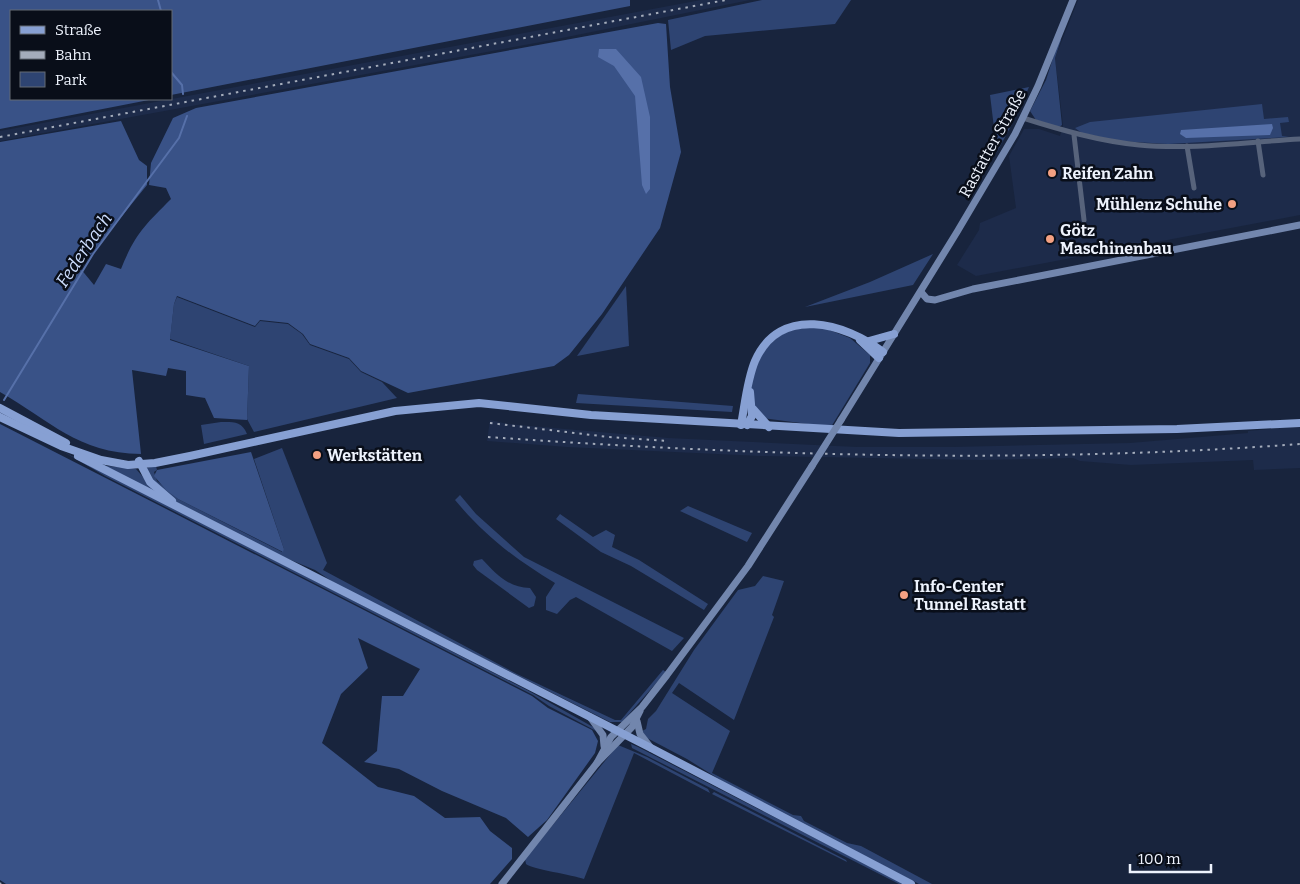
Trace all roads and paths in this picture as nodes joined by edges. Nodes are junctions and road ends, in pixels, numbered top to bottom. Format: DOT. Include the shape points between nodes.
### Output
graph roads {
  1 [pos="1073,0"];
  2 [pos="1023,118"];
  3 [pos="1074,135"];
  4 [pos="1300,139"];
  5 [pos="1258,142"];
  6 [pos="1187,146"];
  7 [pos="1263,175"];
  8 [pos="1194,188"];
  9 [pos="1084,220"];
  10 [pos="1300,225"];
  11 [pos="921,292"];
  12 [pos="894,334"];
  13 [pos="856,337"];
  14 [pos="869,342"];
  15 [pos="881,355"];
  16 [pos="749,388"];
  17 [pos="0,408"];
  18 [pos="753,409"];
  19 [pos="0,417"];
  20 [pos="1300,423"];
  21 [pos="744,425"];
  22 [pos="769,427"];
  23 [pos="61,446"];
  24 [pos="139,463"];
  25 [pos="183,510"];
  26 [pos="642,707"];
  27 [pos="590,717"];
  28 [pos="637,721"];
  29 [pos="617,731"];
  30 [pos="625,735"];
  31 [pos="604,746"];
  32 [pos="651,748"];
  33 [pos="597,763"];
  34 [pos="502,884"];
  35 [pos="912,884"];
  1 -- 2 [label="street, Rastatter Straße"];
  2 -- 3 [label="street"];
  2 -- 11 [label="street, Rastatter Straße"];
  3 -- 6 [label="street" via="1139,145"];
  3 -- 9 [label="street"];
  4 -- 5 [label="street"];
  5 -- 6 [label="street"];
  5 -- 7 [label="street"];
  6 -- 8 [label="street"];
  10 -- 11 [label="street" via="940,298"];
  11 -- 12 [label="street, Rastatter Straße"];
  12 -- 14 [label="main road"];
  12 -- 15 [label="street, Rastatter Straße"];
  13 -- 14 [label="main road"];
  13 -- 15 [label="main road"];
  13 -- 16 [label="main road" via="832,325 817,323 783,331 763,348"];
  14 -- 15 [label="main road"];
  15 -- 26 [label="street, Rastatter Straße, bridge" via="748,566"];
  16 -- 18 [label="main road"];
  16 -- 21 [label="main road"];
  17 -- 24 [label="main road" via="70,445 102,457"];
  18 -- 21 [label="main road"];
  18 -- 22 [label="main road"];
  19 -- 23 [label="main road"];
  20 -- 22 [label="main road" via="1037,433 899,433"];
  21 -- 22 [label="main road"];
  21 -- 24 [label="main road" via="479,403 442,405 395,411"];
  23 -- 24 [label="main road" via="112,463"];
  23 -- 25 [label="main road"];
  24 -- 25 [label="main road" via="154,486"];
  25 -- 27 [label="main road"];
  26 -- 28 [label="street"];
  26 -- 29 [label="street"];
  27 -- 29 [label="main road"];
  27 -- 31 [label="street" via="602,732"];
  28 -- 30 [label="street"];
  28 -- 32 [label="street" via="640,734"];
  29 -- 30 [label="main road"];
  29 -- 31 [label="street"];
  30 -- 32 [label="main road"];
  30 -- 33 [label="street"];
  31 -- 33 [label="street"];
  32 -- 35 [label="main road"];
  33 -- 34 [label="street"];
}
